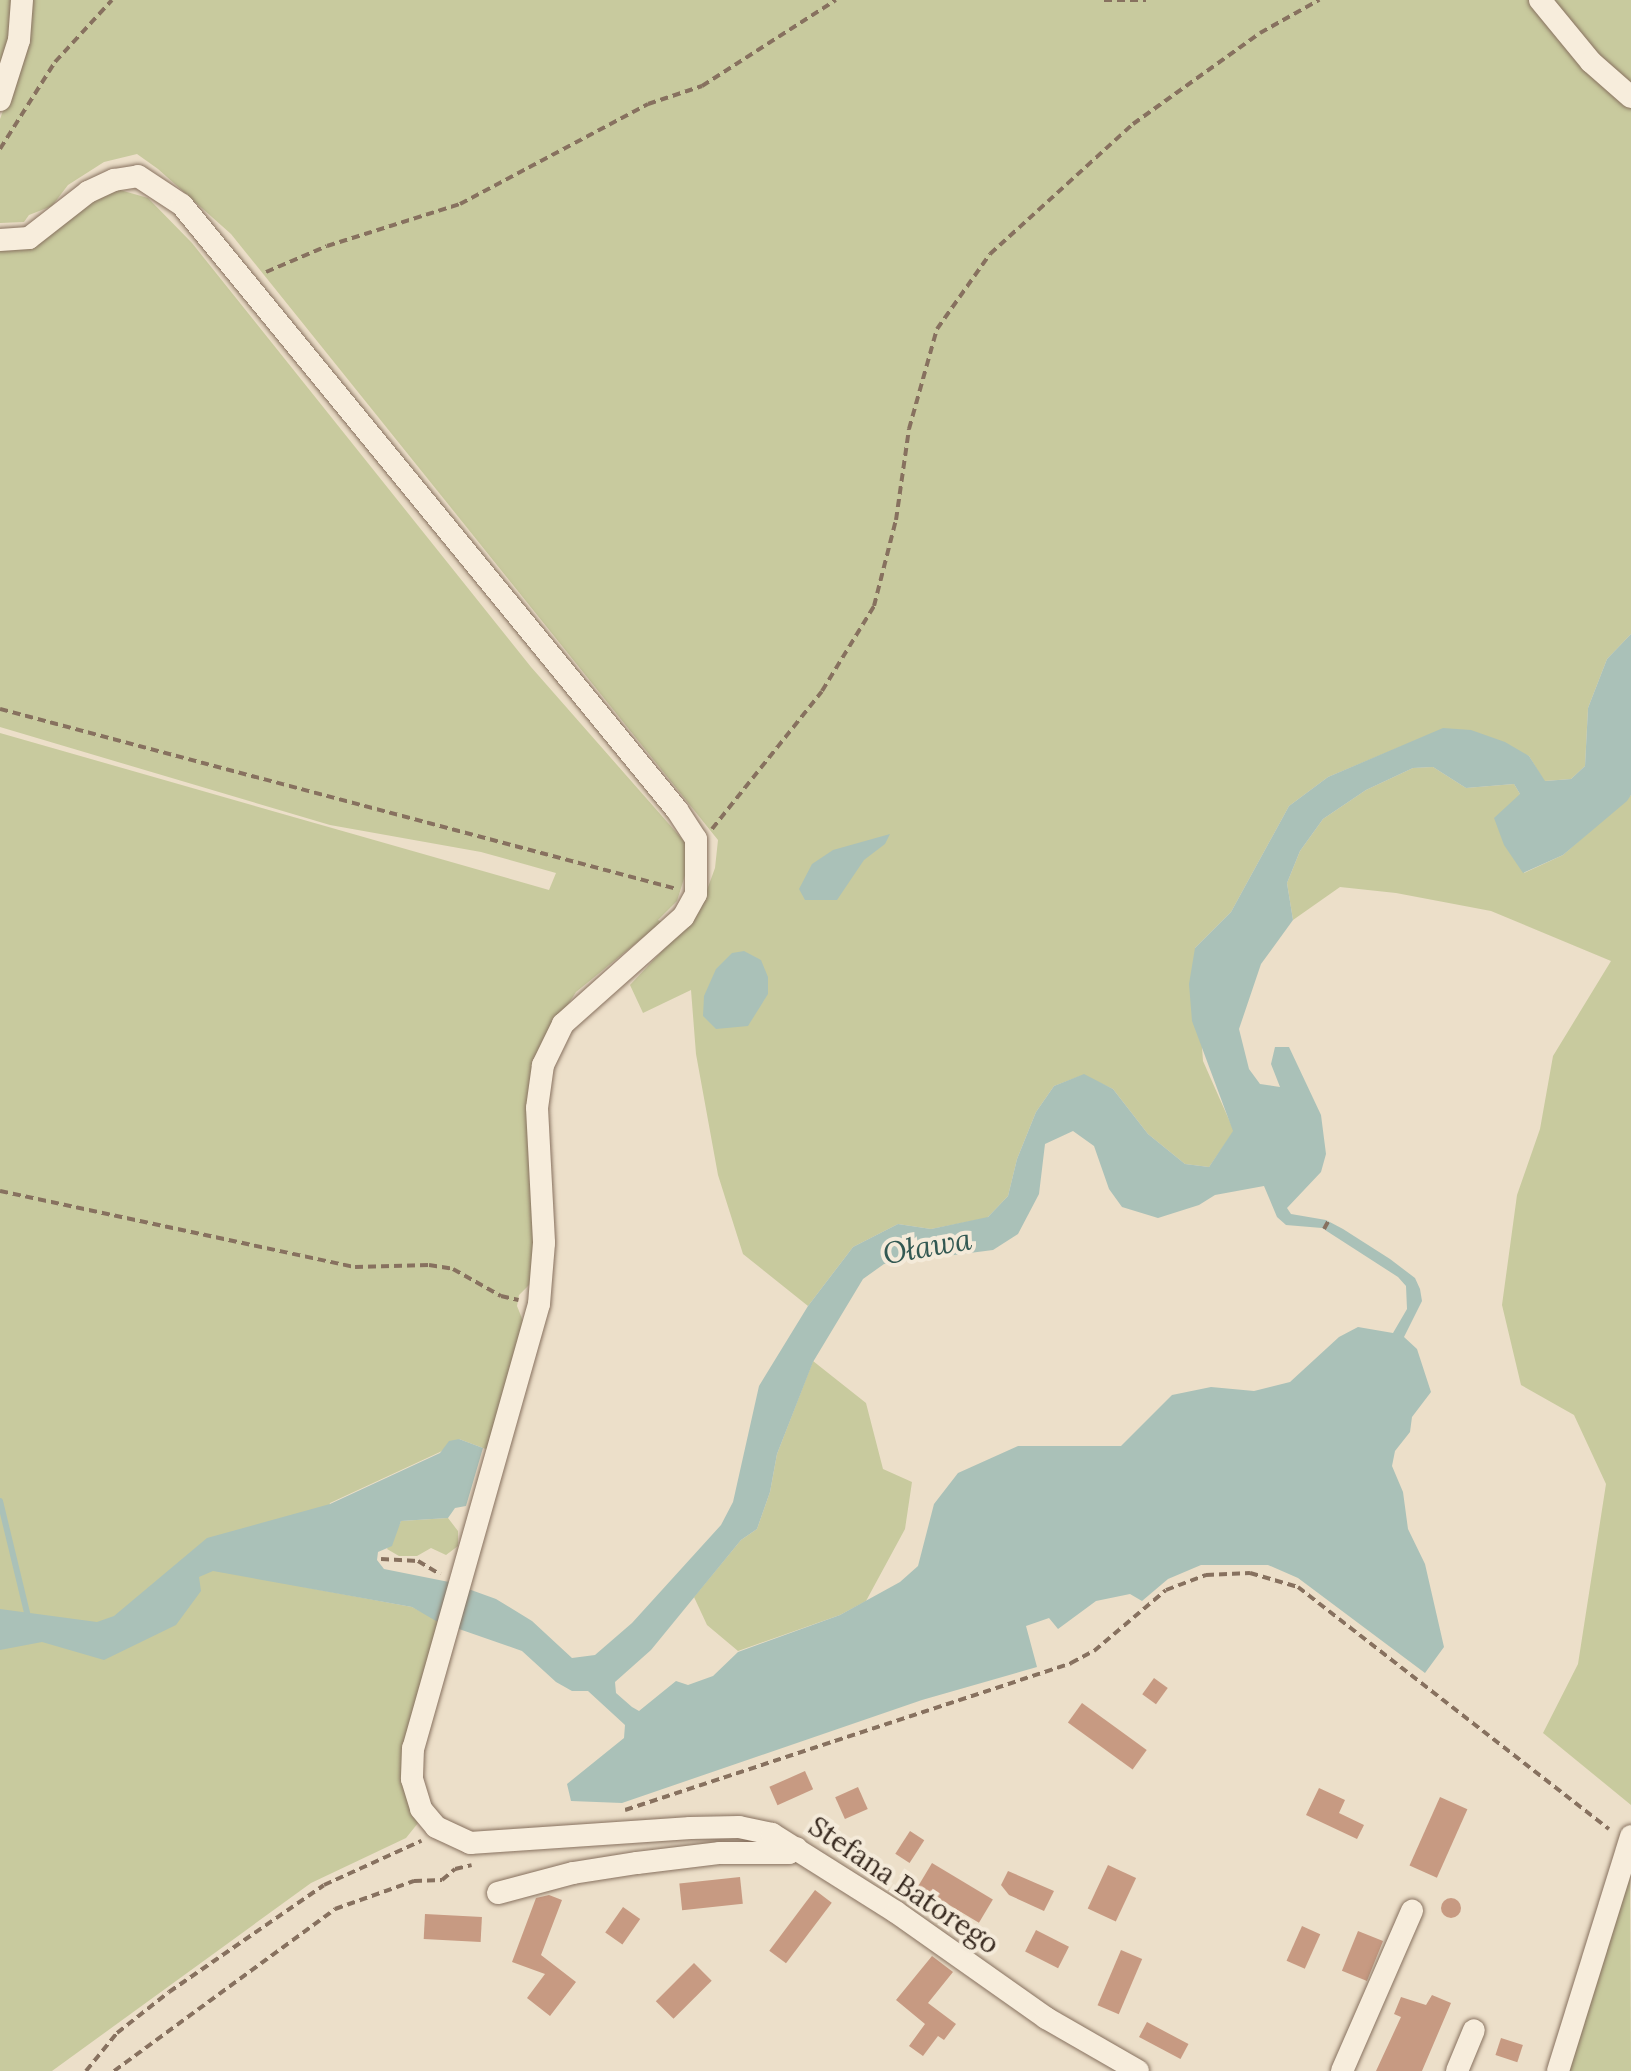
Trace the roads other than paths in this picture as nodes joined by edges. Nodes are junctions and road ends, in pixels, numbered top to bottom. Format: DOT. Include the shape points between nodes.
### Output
graph roads {
  1 [pos="22,0"];
  2 [pos="1540,0"];
  3 [pos="1631,97"];
  4 [pos="0,100"];
  5 [pos="0,240"];
  6 [pos="1630,1840"];
  7 [pos="797,1848"];
  8 [pos="498,1893"];
  9 [pos="1412,1911"];
  10 [pos="1474,2030"];
  11 [pos="1138,2071"];
  12 [pos="1342,2071"];
  13 [pos="1457,2071"];
  14 [pos="1558,2071"];
  1 -- 4 [label="street" via="19,40"];
  2 -- 3 [label="street" via="1590,62"];
  5 -- 7 [label="street, Stefana Batorego" via="29,238 88,192 138,176 182,205 677,810 705,833 696,894 684,917 563,1024 543,1065 537,1108 544,1243 539,1304 412,1770 416,1798 436,1827 470,1842 738,1827"];
  6 -- 14 [label="street"];
  7 -- 8 [label="street" via="573,1872"];
  7 -- 11 [label="street, Stefana Batorego" via="1046,2018"];
  9 -- 12 [label="street"];
  10 -- 13 [label="street"];
}
